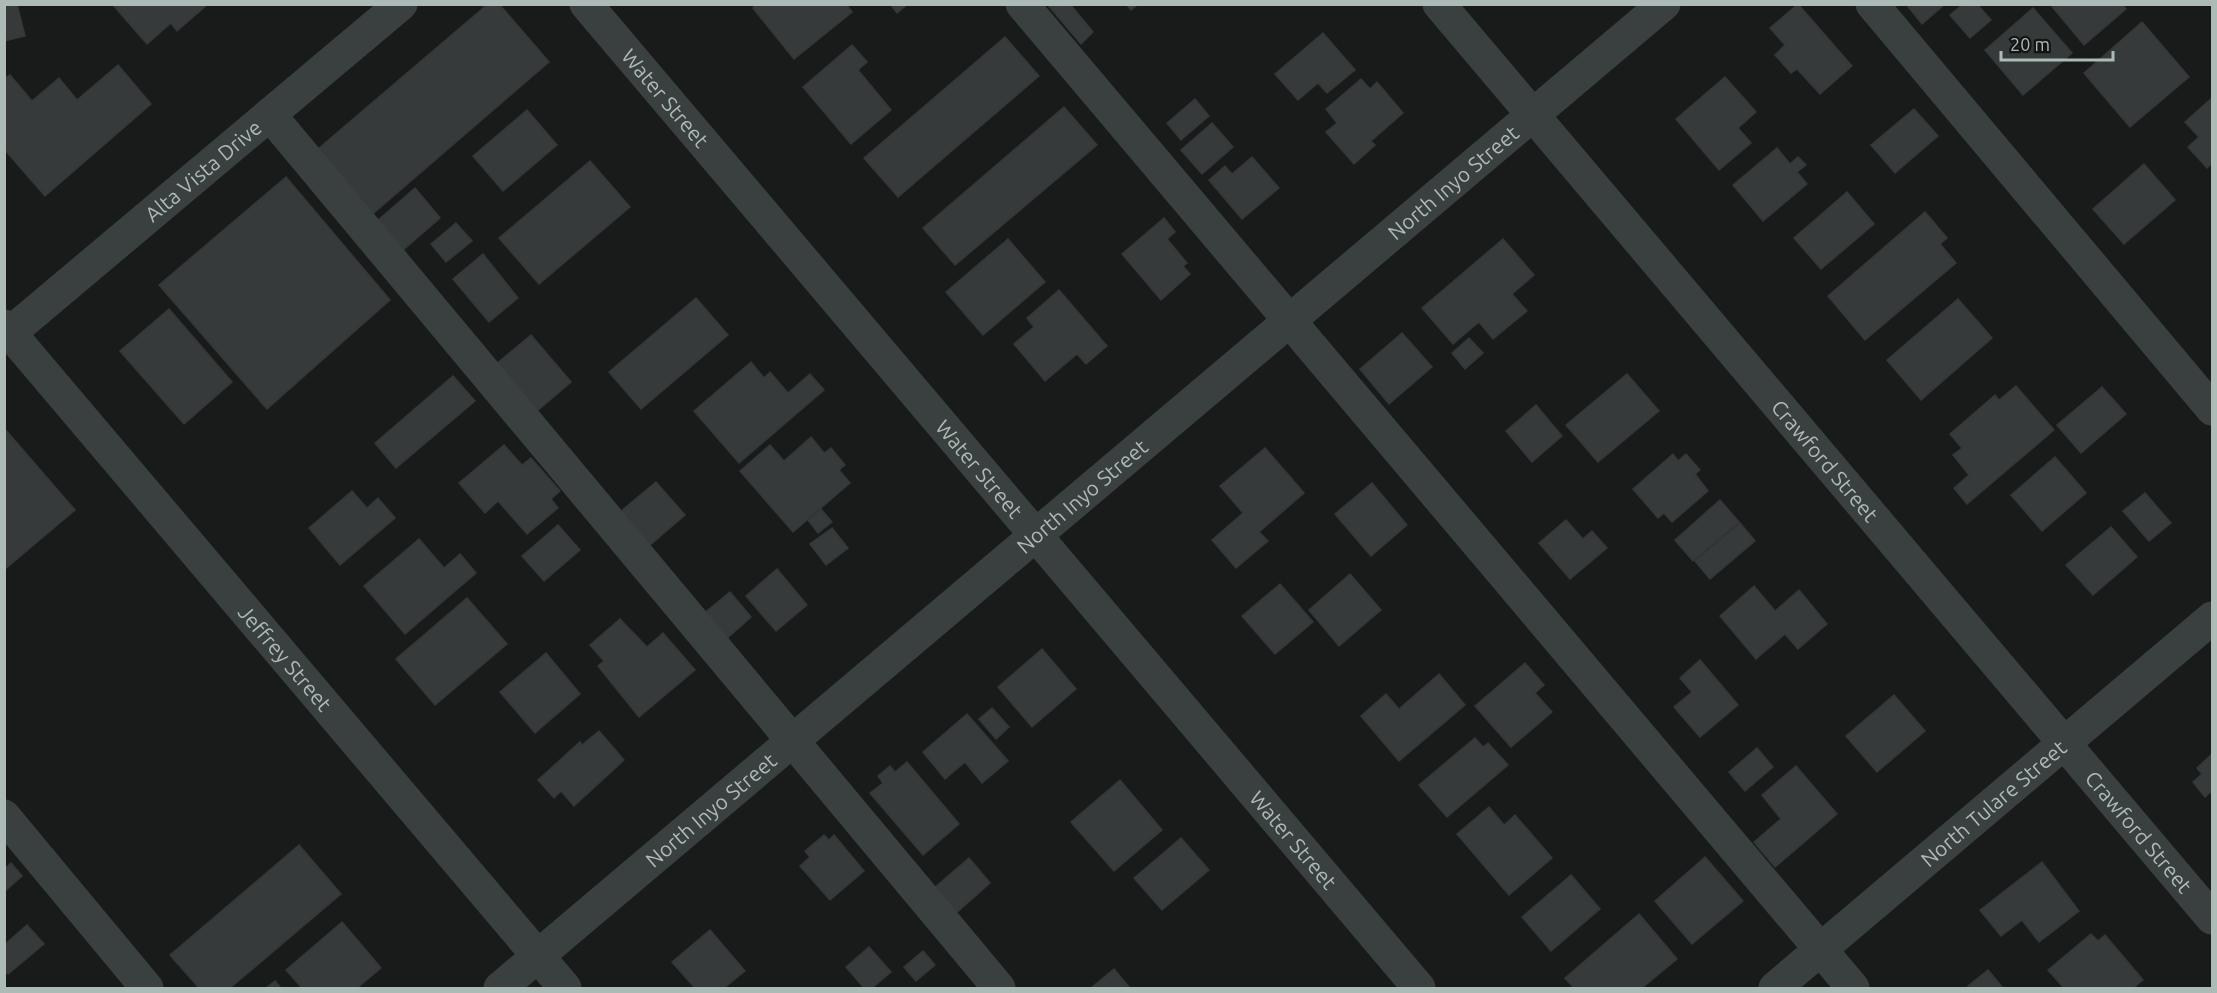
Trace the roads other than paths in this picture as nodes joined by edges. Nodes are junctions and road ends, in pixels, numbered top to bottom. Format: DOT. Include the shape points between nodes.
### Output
graph roads {
  1 [pos="402,4"];
  2 [pos="586,4"];
  3 [pos="1023,4"];
  4 [pos="1439,4"];
  5 [pos="1664,4"];
  6 [pos="1872,4"];
  7 [pos="270,115"];
  8 [pos="1533,116"];
  9 [pos="1289,323"];
  10 [pos="6,333"];
  11 [pos="2212,409"];
  12 [pos="1036,536"];
  13 [pos="2212,618"];
  14 [pos="792,742"];
  15 [pos="2065,744"];
  16 [pos="4,816"];
  17 [pos="2212,918"];
  18 [pos="1821,950"];
  19 [pos="538,957"];
  20 [pos="147,988"];
  21 [pos="500,988"];
  22 [pos="565,988"];
  23 [pos="999,988"];
  24 [pos="1419,988"];
  25 [pos="1775,988"];
  26 [pos="1853,988"];
  1 -- 7 [label="street, Alta Vista Drive"];
  2 -- 12 [label="street, Water Street"];
  3 -- 9 [label="street"];
  4 -- 8 [label="street, Crawford Street"];
  5 -- 8 [label="street, North Inyo Street"];
  6 -- 11 [label="street"];
  7 -- 10 [label="street, Alta Vista Drive"];
  7 -- 14 [label="street"];
  8 -- 9 [label="street, North Inyo Street"];
  8 -- 15 [label="street, Crawford Street"];
  9 -- 12 [label="street, North Inyo Street"];
  9 -- 18 [label="street"];
  10 -- 19 [label="street, Jeffrey Street"];
  12 -- 14 [label="street, North Inyo Street"];
  12 -- 24 [label="street, Water Street"];
  13 -- 15 [label="street, North Tulare Street"];
  14 -- 19 [label="street, North Inyo Street"];
  14 -- 23 [label="street"];
  15 -- 17 [label="street, Crawford Street"];
  15 -- 18 [label="street, North Tulare Street"];
  16 -- 20 [label="street"];
  18 -- 25 [label="street, North Tulare Street"];
  18 -- 26 [label="street"];
  19 -- 21 [label="street, North Inyo Street"];
  19 -- 22 [label="street, Jeffrey Street"];
}
